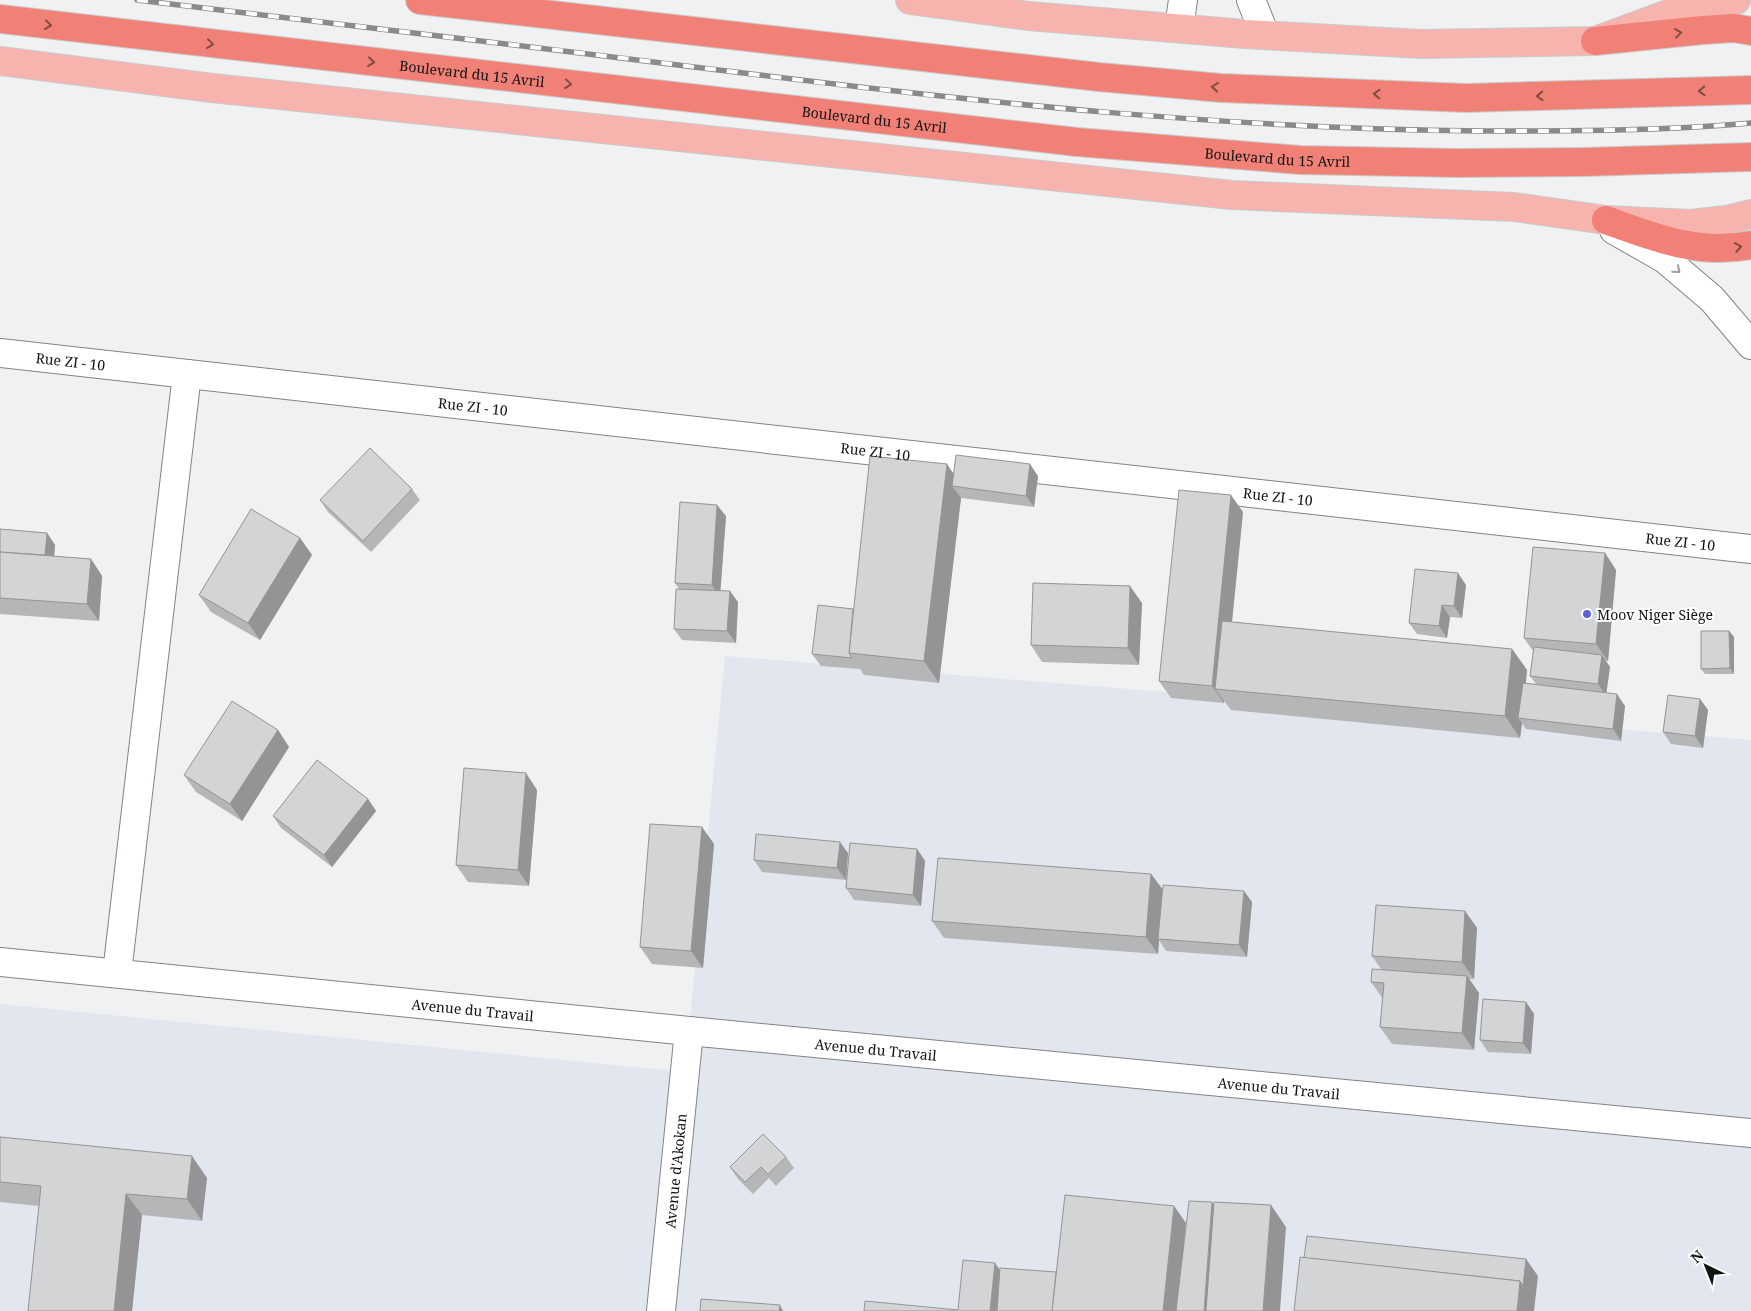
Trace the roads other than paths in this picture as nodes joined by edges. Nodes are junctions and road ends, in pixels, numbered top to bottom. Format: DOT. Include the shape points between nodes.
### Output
graph roads {
  1 [pos="420,0"];
  2 [pos="910,0"];
  3 [pos="1182,0"];
  4 [pos="1251,0"];
  5 [pos="1737,0"];
  6 [pos="1751,3"];
  7 [pos="0,19"];
  8 [pos="1179,28"];
  9 [pos="1751,31"];
  10 [pos="1265,35"];
  11 [pos="1595,41"];
  12 [pos="0,61"];
  13 [pos="1751,90"];
  14 [pos="1751,156"];
  15 [pos="1751,214"];
  16 [pos="1599,219"];
  17 [pos="1751,245"];
  18 [pos="1751,345"];
  19 [pos="0,353"];
  20 [pos="187,374"];
  21 [pos="1751,549"];
  22 [pos="0,962"];
  23 [pos="117,973"];
  24 [pos="689,1031"];
  25 [pos="1751,1134"];
  26 [pos="661,1311"];
  13 -- 1 [label="highway, one-way" via="1466,98 1221,88 1069,74"];
  2 -- 8 [label="main road" via="1029,16"];
  3 -- 8 [label="street"];
  4 -- 10 [label="street"];
  5 -- 6 [label="main road"];
  5 -- 11 [label="main road" via="1698,3"];
  7 -- 14 [label="highway, Boulevard du 15 Avril, one-way" via="1077,142 1291,160 1584,162"];
  8 -- 10 [label="main road"];
  11 -- 9 [label="highway, one-way" via="1734,28"];
  10 -- 11 [label="main road" via="1421,44"];
  12 -- 16 [label="main road" via="212,88 790,151 1232,195 1514,206"];
  15 -- 16 [label="main road" via="1691,224"];
  16 -- 17 [label="highway, one-way" via="1692,247 1730,249"];
  16 -- 18 [label="street, one-way" via="1665,259 1712,299"];
  19 -- 20 [label="street, Rue ZI - 10"];
  20 -- 21 [label="street, Rue ZI - 10"];
  20 -- 23 [label="street"];
  22 -- 23 [label="street, Avenue du Travail"];
  23 -- 24 [label="street, Avenue du Travail"];
  24 -- 25 [label="street, Avenue du Travail"];
  24 -- 26 [label="street, Avenue d'Akokan"];
}
